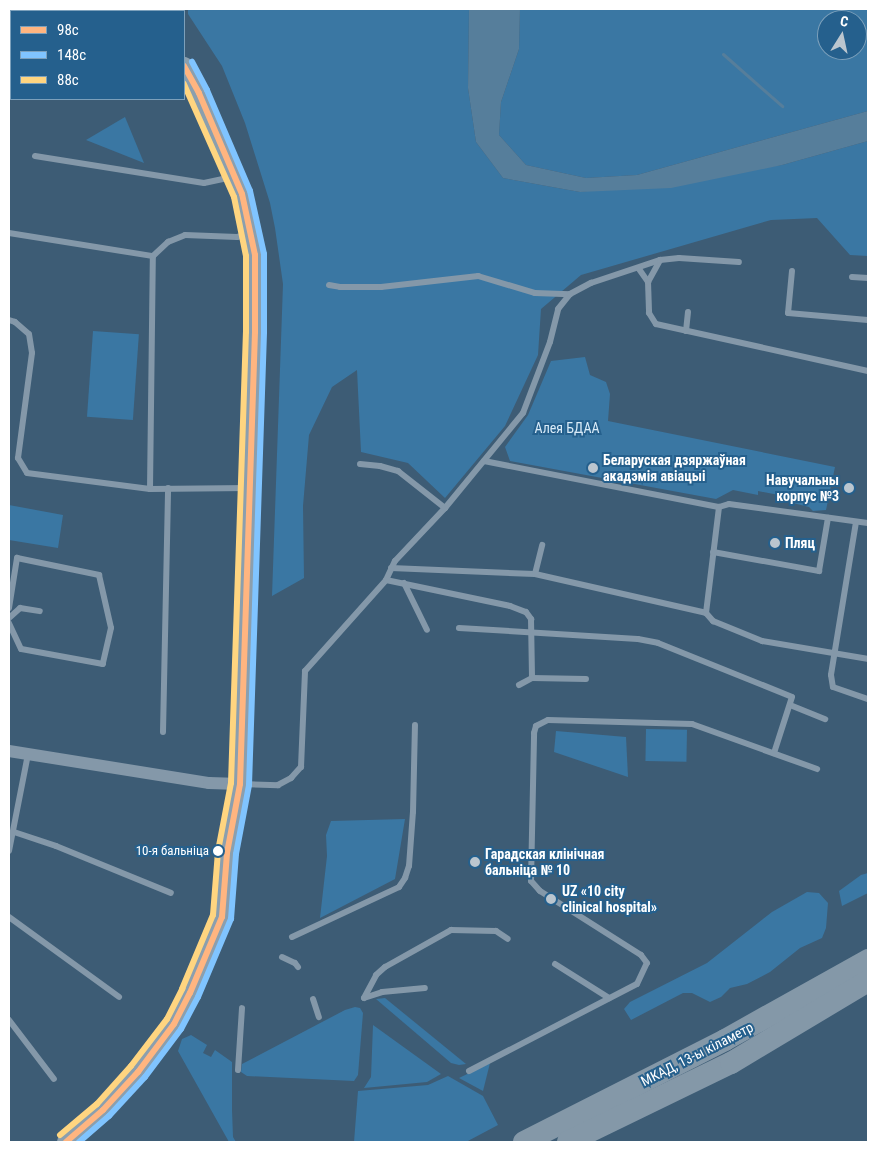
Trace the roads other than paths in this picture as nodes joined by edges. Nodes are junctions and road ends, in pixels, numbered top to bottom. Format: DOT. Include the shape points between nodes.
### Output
graph roads {
  1 [pos="185,68"];
  2 [pos="34,156"];
  3 [pos="235,176"];
  4 [pos="9,233"];
  5 [pos="252,233"];
  6 [pos="153,256"];
  7 [pos="660,260"];
  8 [pos="739,262"];
  9 [pos="639,269"];
  10 [pos="792,271"];
  11 [pos="852,277"];
  12 [pos="868,278"];
  13 [pos="648,282"];
  14 [pos="329,284"];
  15 [pos="570,294"];
  16 [pos="688,312"];
  17 [pos="9,320"];
  18 [pos="868,320"];
  19 [pos="686,331"];
  20 [pos="868,372"];
  21 [pos="484,461"];
  22 [pos="360,464"];
  23 [pos="150,488"];
  24 [pos="168,488"];
  25 [pos="249,488"];
  26 [pos="719,507"];
  27 [pos="445,508"];
  28 [pos="828,518"];
  29 [pos="856,522"];
  30 [pos="868,523"];
  31 [pos="542,545"];
  32 [pos="713,552"];
  33 [pos="391,568"];
  34 [pos="535,574"];
  35 [pos="386,580"];
  36 [pos="404,583"];
  37 [pos="9,608"];
  38 [pos="40,611"];
  39 [pos="706,613"];
  40 [pos="9,618"];
  41 [pos="9,623"];
  42 [pos="459,628"];
  43 [pos="427,630"];
  44 [pos="532,634"];
  45 [pos="835,652"];
  46 [pos="868,659"];
  47 [pos="532,678"];
  48 [pos="586,679"];
  49 [pos="519,685"];
  50 [pos="868,699"];
  51 [pos="790,705"];
  52 [pos="825,719"];
  53 [pos="415,725"];
  54 [pos="162,732"];
  55 [pos="9,751"];
  56 [pos="28,754"];
  57 [pos="774,754"];
  58 [pos="818,769"];
  59 [pos="240,784"];
  60 [pos="14,832"];
  61 [pos="9,851"];
  62 [pos="227,860"];
  63 [pos="171,894"];
  64 [pos="9,917"];
  65 [pos="292,937"];
  66 [pos="508,939"];
  67 [pos="282,957"];
  68 [pos="868,960"];
  69 [pos="555,964"];
  70 [pos="298,967"];
  71 [pos="868,981"];
  72 [pos="425,988"];
  73 [pos="119,997"];
  74 [pos="609,998"];
  75 [pos="313,999"];
  76 [pos="242,1008"];
  77 [pos="319,1017"];
  78 [pos="9,1020"];
  79 [pos="238,1070"];
  80 [pos="468,1071"];
  81 [pos="54,1079"];
  82 [pos="51,1142"];
  83 [pos="66,1142"];
  84 [pos="524,1142"];
  85 [pos="568,1142"];
  1 -- 3 [label="main road"];
  2 -- 3 [label="lane" via="204,183"];
  3 -- 5 [label="main road"];
  4 -- 6 [label="lane"];
  5 -- 6 [label="lane" via="238,237 185,235 168,242"];
  5 -- 25 [label="main road" via="257,279"];
  6 -- 23 [label="lane"];
  7 -- 8 [label="lane"];
  7 -- 9 [label="lane"];
  7 -- 13 [label="lane"];
  9 -- 13 [label="lane"];
  9 -- 15 [label="lane" via="605,278"];
  10 -- 18 [label="lane" via="788,313"];
  11 -- 12 [label="lane"];
  13 -- 19 [label="lane" via="649,313 656,324"];
  14 -- 15 [label="lane" via="381,287 478,276 535,293"];
  15 -- 21 [label="lane" via="558,309 550,342 522,413"];
  16 -- 19 [label="lane"];
  17 -- 23 [label="lane" via="29,334 32,353 18,458 22,468 27,473"];
  19 -- 20 [label="lane"];
  21 -- 26 [label="lane"];
  21 -- 27 [label="lane"];
  22 -- 27 [label="lane" via="398,471"];
  23 -- 24 [label="lane"];
  24 -- 25 [label="lane"];
  24 -- 54 [label="lane"];
  25 -- 59 [label="main road"];
  26 -- 28 [label="lane" via="729,504"];
  26 -- 32 [label="lane"];
  27 -- 33 [label="lane"];
  28 -- 29 [label="lane"];
  28 -- 32 [label="lane" via="819,570"];
  29 -- 30 [label="lane"];
  29 -- 45 [label="lane"];
  31 -- 34 [label="lane"];
  32 -- 39 [label="lane"];
  33 -- 34 [label="lane"];
  33 -- 35 [label="lane"];
  34 -- 39 [label="lane"];
  35 -- 36 [label="lane"];
  35 -- 59 [label="lane" via="305,671 301,767 278,785"];
  36 -- 43 [label="lane"];
  36 -- 44 [label="lane" via="526,612 531,619"];
  37 -- 41 [label="lane" via="17,558 99,575 111,628 103,664 22,649"];
  38 -- 40 [label="lane" via="20,608"];
  39 -- 45 [label="lane" via="713,622 762,641"];
  42 -- 44 [label="lane"];
  44 -- 47 [label="lane"];
  44 -- 51 [label="lane" via="638,639 658,643 792,697"];
  45 -- 46 [label="lane"];
  45 -- 50 [label="lane" via="831,675 833,687"];
  47 -- 48 [label="lane"];
  47 -- 49 [label="lane"];
  51 -- 52 [label="lane"];
  51 -- 57 [label="lane"];
  53 -- 65 [label="lane" via="413,812 406,878 399,887"];
  55 -- 56 [label="street"];
  56 -- 59 [label="street" via="209,783"];
  56 -- 60 [label="lane"];
  57 -- 58 [label="lane"];
  57 -- 74 [label="lane" via="692,724 548,720 536,726 531,881 540,891 641,955 648,963 637,984"];
  59 -- 62 [label="main road"];
  60 -- 61 [label="lane"];
  60 -- 63 [label="lane"];
  62 -- 82 [label="main road" via="211,918 165,1018 110,1089"];
  62 -- 83 [label="main road" via="222,917 174,1024 138,1072 103,1110"];
  64 -- 73 [label="lane"];
  66 -- 72 [label="lane" via="496,931 451,930 376,975 364,998 382,992"];
  67 -- 70 [label="lane"];
  68 -- 84 [label="highway, МКАД, 13-ы кіламетр" via="724,1040"];
  69 -- 74 [label="lane"];
  71 -- 85 [label="highway, МКАД, 13-ы кіламетр" via="731,1063"];
  74 -- 80 [label="lane"];
  75 -- 77 [label="lane"];
  76 -- 79 [label="lane"];
  78 -- 81 [label="lane"];
}
